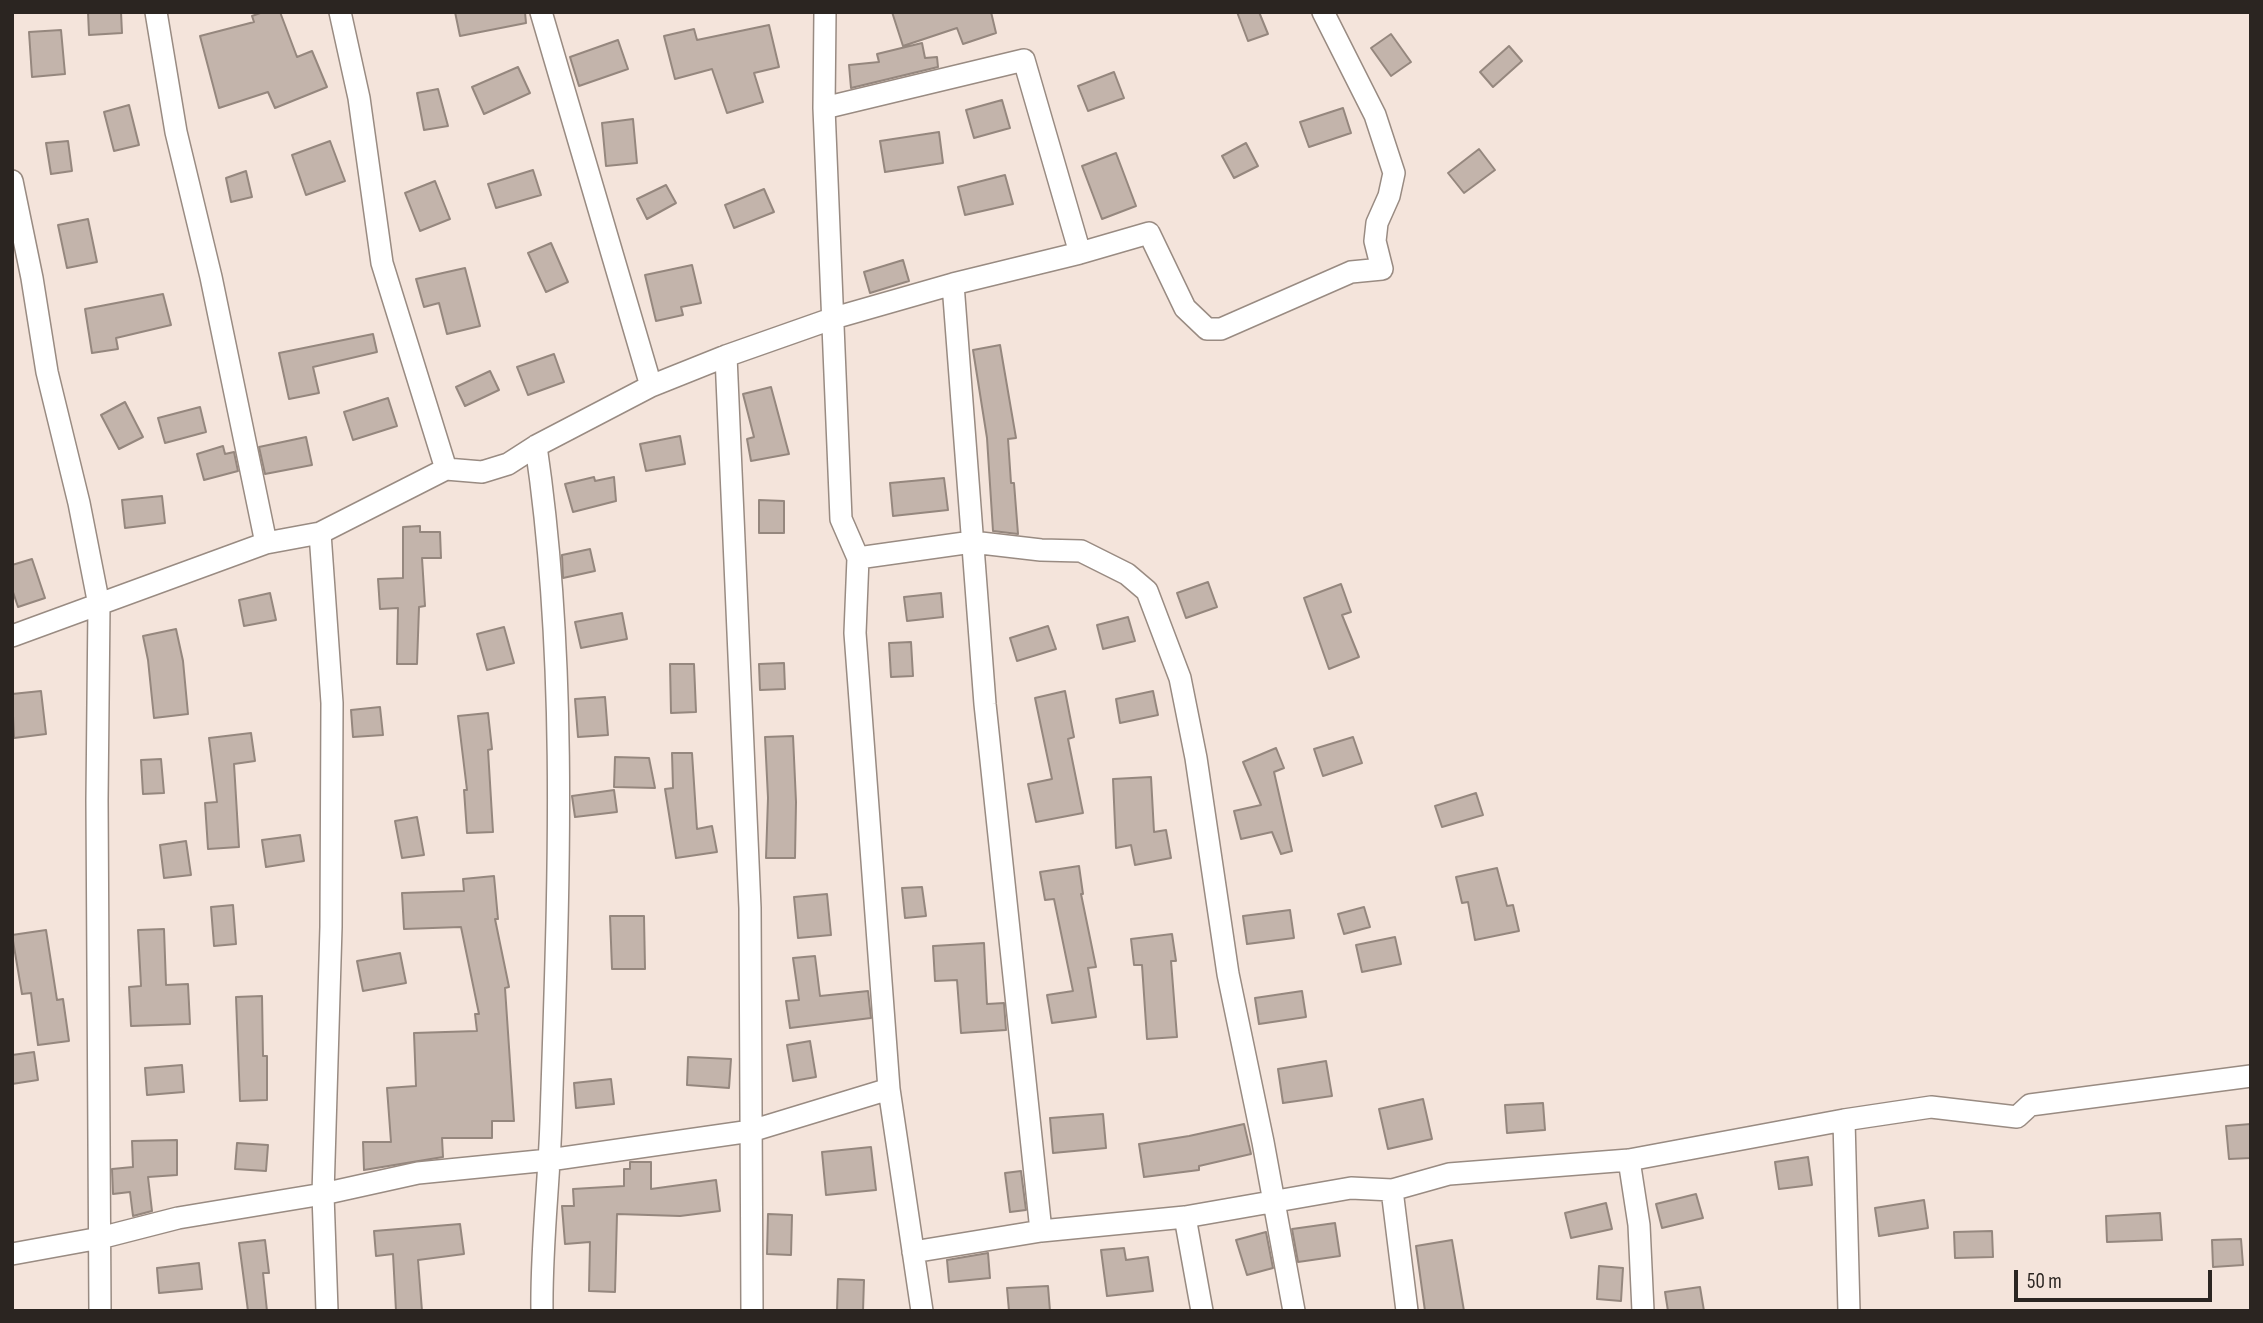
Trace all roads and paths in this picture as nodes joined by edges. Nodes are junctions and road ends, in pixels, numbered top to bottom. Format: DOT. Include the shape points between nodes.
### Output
graph roads {
  1 [pos="156,12"];
  2 [pos="340,12"];
  3 [pos="541,12"];
  4 [pos="825,12"];
  5 [pos="1323,12"];
  6 [pos="824,108"];
  7 [pos="12,181"];
  8 [pos="1080,253"];
  9 [pos="954,284"];
  10 [pos="834,318"];
  11 [pos="726,356"];
  12 [pos="652,386"];
  13 [pos="536,446"];
  14 [pos="446,469"];
  15 [pos="320,533"];
  16 [pos="972,542"];
  17 [pos="266,543"];
  18 [pos="858,558"];
  19 [pos="99,605"];
  20 [pos="12,636"];
  21 [pos="2251,1076"];
  22 [pos="889,1089"];
  23 [pos="1844,1120"];
  24 [pos="751,1130"];
  25 [pos="549,1160"];
  26 [pos="1629,1160"];
  27 [pos="1392,1190"];
  28 [pos="323,1194"];
  29 [pos="1274,1201"];
  30 [pos="1185,1217"];
  31 [pos="1041,1231"];
  32 [pos="100,1238"];
  33 [pos="913,1252"];
  34 [pos="12,1254"];
  35 [pos="100,1311"];
  36 [pos="327,1311"];
  37 [pos="542,1311"];
  38 [pos="752,1311"];
  39 [pos="922,1311"];
  40 [pos="1202,1311"];
  41 [pos="1294,1311"];
  42 [pos="1407,1311"];
  43 [pos="1643,1311"];
  44 [pos="1850,1311"];
  1 -- 17 [label="street" via="176,132"];
  2 -- 14 [label="street" via="359,98 382,263"];
  3 -- 12 [label="street"];
  4 -- 6 [label="street"];
  5 -- 8 [label="street" via="1375,115 1394,173 1377,223 1375,241 1382,269 1351,272 1221,329 1207,329 1185,308 1149,233"];
  6 -- 8 [label="street" via="1024,60"];
  6 -- 10 [label="street"];
  7 -- 19 [label="street" via="47,372"];
  8 -- 9 [label="street"];
  9 -- 10 [label="street"];
  9 -- 16 [label="street"];
  10 -- 11 [label="street"];
  10 -- 18 [label="street" via="841,519"];
  11 -- 12 [label="street"];
  11 -- 24 [label="street" via="750,908"];
  12 -- 13 [label="street"];
  13 -- 14 [label="street" via="508,464 482,472"];
  13 -- 25 [label="street" via="554,601 557,733 559,871"];
  14 -- 15 [label="street"];
  15 -- 17 [label="street"];
  15 -- 28 [label="street" via="332,703"];
  16 -- 18 [label="street"];
  16 -- 29 [label="street" via="1082,551 1127,574 1147,591 1180,678 1228,974"];
  16 -- 31 [label="street"];
  17 -- 19 [label="street"];
  18 -- 22 [label="street" via="855,633"];
  19 -- 20 [label="street"];
  19 -- 32 [label="street"];
  21 -- 23 [label="street" via="2030,1105 2017,1117 1931,1107"];
  22 -- 24 [label="street"];
  22 -- 33 [label="street"];
  23 -- 26 [label="street"];
  23 -- 44 [label="street"];
  24 -- 25 [label="street"];
  24 -- 38 [label="street"];
  25 -- 28 [label="street" via="418,1173"];
  25 -- 37 [label="street"];
  26 -- 27 [label="street" via="1449,1174"];
  26 -- 43 [label="street" via="1639,1225"];
  27 -- 29 [label="street" via="1351,1188"];
  27 -- 42 [label="street"];
  28 -- 32 [label="street" via="178,1218"];
  28 -- 36 [label="street"];
  29 -- 30 [label="street"];
  29 -- 41 [label="street"];
  30 -- 31 [label="street"];
  30 -- 40 [label="street"];
  31 -- 33 [label="street"];
  32 -- 34 [label="street"];
  32 -- 35 [label="street"];
  33 -- 39 [label="street"];
}
